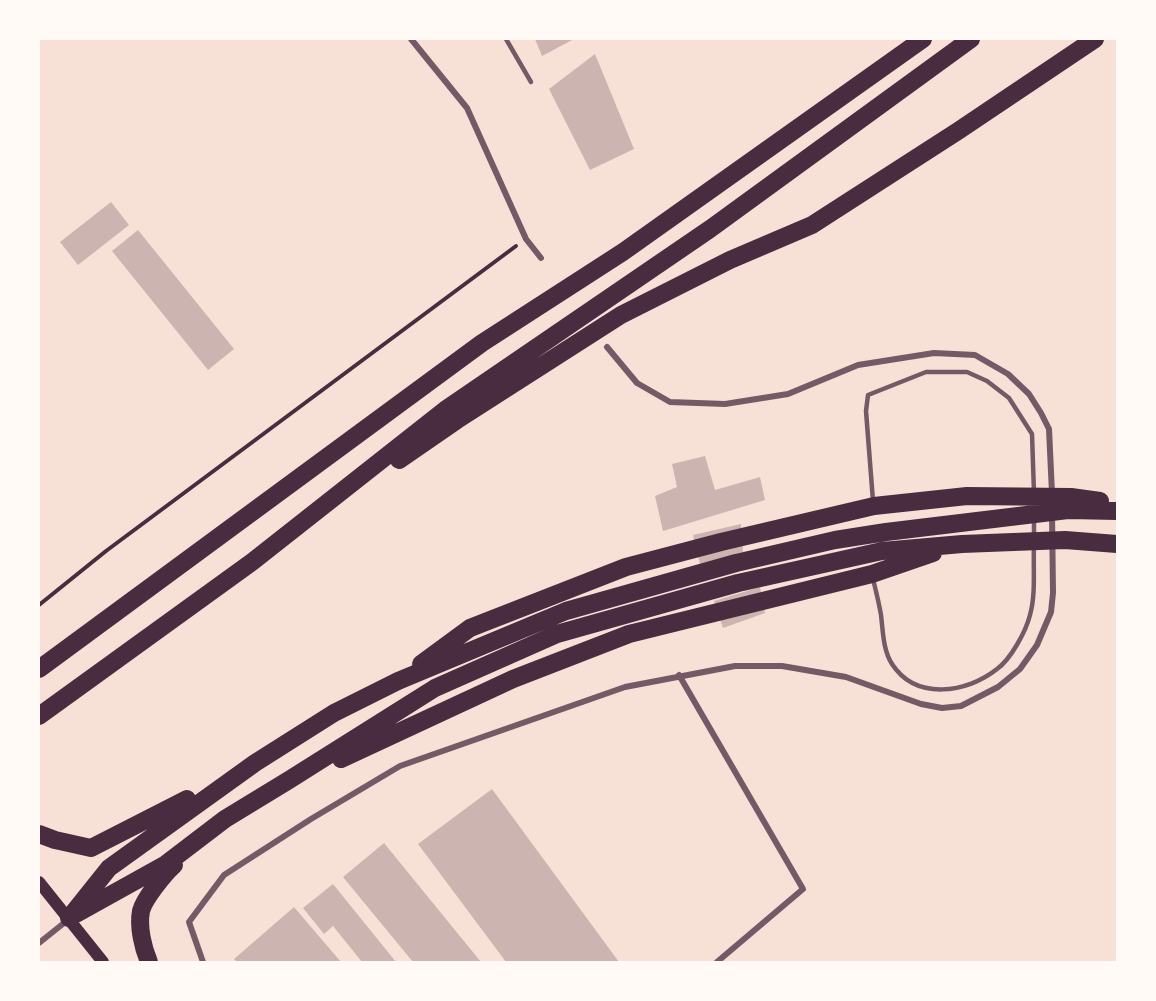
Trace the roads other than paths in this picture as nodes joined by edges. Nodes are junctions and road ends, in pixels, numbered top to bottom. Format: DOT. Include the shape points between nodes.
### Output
graph roads {
  1 [pos="411,39"];
  2 [pos="506,39"];
  3 [pos="923,39"];
  4 [pos="971,39"];
  5 [pos="1095,39"];
  6 [pos="531,82"];
  7 [pos="541,258"];
  8 [pos="607,347"];
  9 [pos="1070,504"];
  10 [pos="1117,504"];
  11 [pos="874,506"];
  12 [pos="1117,511"];
  13 [pos="966,544"];
  14 [pos="1117,544"];
  15 [pos="252,562"];
  16 [pos="872,574"];
  17 [pos="39,669"];
  18 [pos="679,675"];
  19 [pos="398,681"];
  20 [pos="39,716"];
  21 [pos="255,763"];
  22 [pos="289,780"];
  23 [pos="225,819"];
  24 [pos="39,834"];
  25 [pos="39,882"];
  26 [pos="69,918"];
  27 [pos="39,943"];
  28 [pos="103,962"];
  29 [pos="150,962"];
  30 [pos="203,962"];
  31 [pos="717,962"];
  1 -- 7 [label="street" via="467,108 526,239"];
  2 -- 6 [label="lane"];
  3 -- 17 [label="highway" via="623,252 482,343"];
  4 -- 15 [label="highway" via="710,229 445,410"];
  5 -- 15 [label="highway" via="812,225 730,260 621,315 456,420"];
  8 -- 18 [label="street" via="637,383 670,402 725,404 788,394 858,365 934,353 975,355 1008,374 1029,394 1049,429 1052,612 1037,645 1020,669 998,687 961,706 942,708 846,677 782,666 735,666"];
  9 -- 10 [label="highway"];
  9 -- 11 [label="highway" via="967,496"];
  9 -- 12 [label="highway"];
  9 -- 19 [label="highway" via="835,540 736,563 566,610"];
  11 -- 16 [label="lane" via="868,395 926,372 967,372 1009,398 1032,434 1034,565 1030,615 1015,647 999,668 976,683 954,689 934,690 910,684 892,664 885,646"];
  11 -- 19 [label="highway" via="626,567 470,628"];
  13 -- 14 [label="highway" via="1065,540"];
  13 -- 16 [label="highway"];
  13 -- 22 [label="highway" via="871,554 738,583 557,634 435,688"];
  15 -- 20 [label="highway"];
  16 -- 22 [label="highway" via="629,634 513,679"];
  18 -- 30 [label="street" via="625,687 400,766 311,819 224,875 189,922"];
  18 -- 31 [label="street" via="803,889"];
  19 -- 21 [label="highway" via="334,713"];
  21 -- 24 [label="highway" via="91,848"];
  21 -- 26 [label="highway" via="109,868"];
  22 -- 23 [label="highway"];
  23 -- 26 [label="highway" via="166,864"];
  23 -- 29 [label="highway" via="162,876 141,910 142,946"];
  25 -- 26 [label="main road"];
  26 -- 27 [label="street"];
  26 -- 28 [label="main road"];
}
